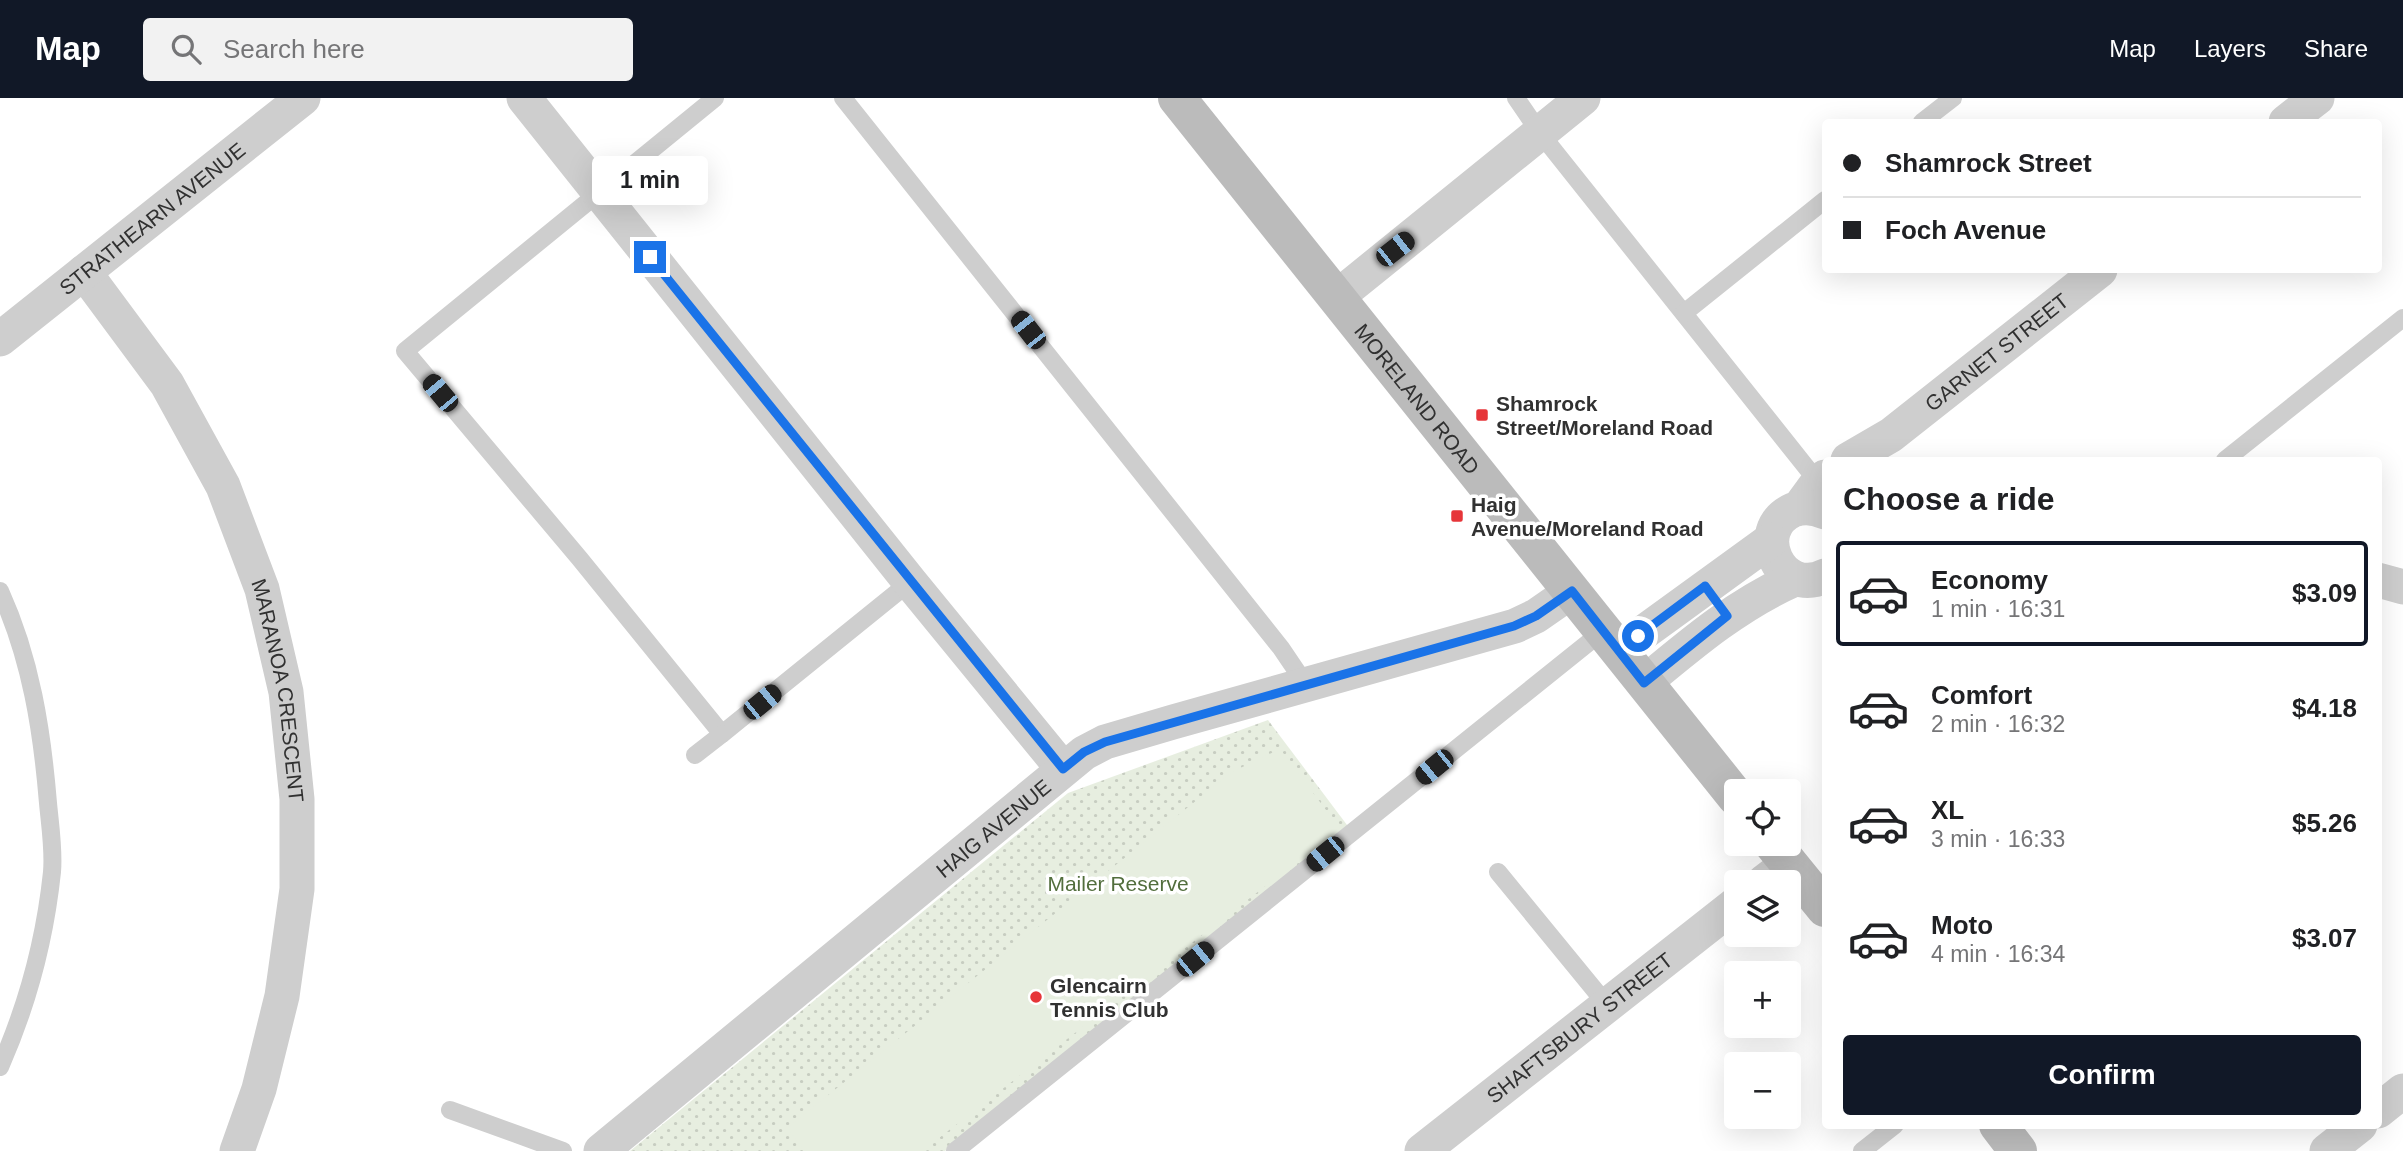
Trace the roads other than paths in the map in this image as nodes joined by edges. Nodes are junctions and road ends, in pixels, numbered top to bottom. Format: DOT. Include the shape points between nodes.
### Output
graph roads {
  1 [pos="303,98"];
  2 [pos="524,98"];
  3 [pos="715,98"];
  4 [pos="843,98"];
  5 [pos="1177,98"];
  6 [pos="1516,98"];
  7 [pos="1583,98"];
  8 [pos="1953,98"];
  9 [pos="2317,98"];
  10 [pos="1926,119"];
  11 [pos="2290,119"];
  12 [pos="1540,133"];
  13 [pos="598,191"];
  14 [pos="1822,202"];
  15 [pos="84,272"];
  16 [pos="2096,273"];
  17 [pos="1337,297"];
  18 [pos="1684,313"];
  19 [pos="2403,318"];
  20 [pos="0,339"];
  21 [pos="1881,448"];
  22 [pos="1856,457"];
  23 [pos="2229,457"];
  24 [pos="1817,495"];
  25 [pos="1772,540"];
  26 [pos="1810,577"];
  27 [pos="2382,581"];
  28 [pos="910,582"];
  29 [pos="1705,586"];
  30 [pos="2403,587"];
  31 [pos="0,591"];
  32 [pos="1572,591"];
  33 [pos="1727,616"];
  34 [pos="1611,641"];
  35 [pos="1644,683"];
  36 [pos="1306,685"];
  37 [pos="722,734"];
  38 [pos="695,755"];
  39 [pos="1063,769"];
  40 [pos="1724,782"];
  41 [pos="1775,863"];
  42 [pos="1498,872"];
  43 [pos="1822,905"];
  44 [pos="1724,913"];
  45 [pos="1607,1005"];
  46 [pos="0,1068"];
  47 [pos="2403,1091"];
  48 [pos="2382,1108"];
  49 [pos="450,1110"];
  50 [pos="1890,1129"];
  51 [pos="2001,1129"];
  52 [pos="237,1151"];
  53 [pos="563,1151"];
  54 [pos="601,1151"];
  55 [pos="956,1151"];
  56 [pos="1422,1151"];
  57 [pos="1862,1151"];
  58 [pos="2018,1151"];
  1 -- 15 [label="street, STRATHEARN AVENUE"];
  2 -- 13 [label="street"];
  3 -- 13 [label="lane"];
  4 -- 36 [label="lane" via="1282,648"];
  5 -- 17 [label="main road, MORELAND ROAD"];
  6 -- 12 [label="lane"];
  7 -- 12 [label="street"];
  8 -- 10 [label="lane"];
  9 -- 11 [label="street"];
  12 -- 17 [label="street"];
  12 -- 18 [label="lane"];
  13 -- 28 [label="street"];
  13 -- 37 [label="lane" via="405,351"];
  14 -- 18 [label="lane"];
  15 -- 20 [label="street, STRATHEARN AVENUE"];
  15 -- 52 [label="street, MARANOA CRESCENT" via="167,384 223,486 262,589 286,692 297,799 297,889 282,996 259,1089"];
  16 -- 21 [label="street, GARNET STREET"];
  17 -- 32 [label="main road, MORELAND ROAD"];
  18 -- 24 [label="lane"];
  19 -- 23 [label="lane"];
  21 -- 22 [label="street, GARNET STREET"];
  24 -- 25 [label="street" via="1781,519"];
  25 -- 26 [label="street" via="1772,552 1785,572"];
  25 -- 29 [label="street"];
  26 -- 33 [label="street" via="1766,592"];
  27 -- 30 [label="street"];
  28 -- 37 [label="lane"];
  28 -- 39 [label="street"];
  29 -- 33 [label="street"];
  29 -- 34 [label="street"];
  31 -- 46 [label="lane" via="27,664 40,724 52,870 29,986"];
  32 -- 34 [label="main road, MORELAND ROAD"];
  32 -- 36 [label="street, HAIG AVENUE" via="1514,626"];
  33 -- 35 [label="street"];
  34 -- 35 [label="main road, MORELAND ROAD"];
  34 -- 55 [label="lane"];
  35 -- 40 [label="main road, MORELAND ROAD"];
  36 -- 39 [label="street, HAIG AVENUE" via="1105,742"];
  37 -- 38 [label="lane"];
  39 -- 54 [label="street, HAIG AVENUE"];
  41 -- 43 [label="main road"];
  42 -- 45 [label="lane"];
  44 -- 45 [label="street, SHAFTSBURY STREET"];
  45 -- 56 [label="street, SHAFTSBURY STREET"];
  47 -- 48 [label="street"];
  49 -- 53 [label="lane"];
  50 -- 57 [label="lane"];
  51 -- 58 [label="main road"];
}
